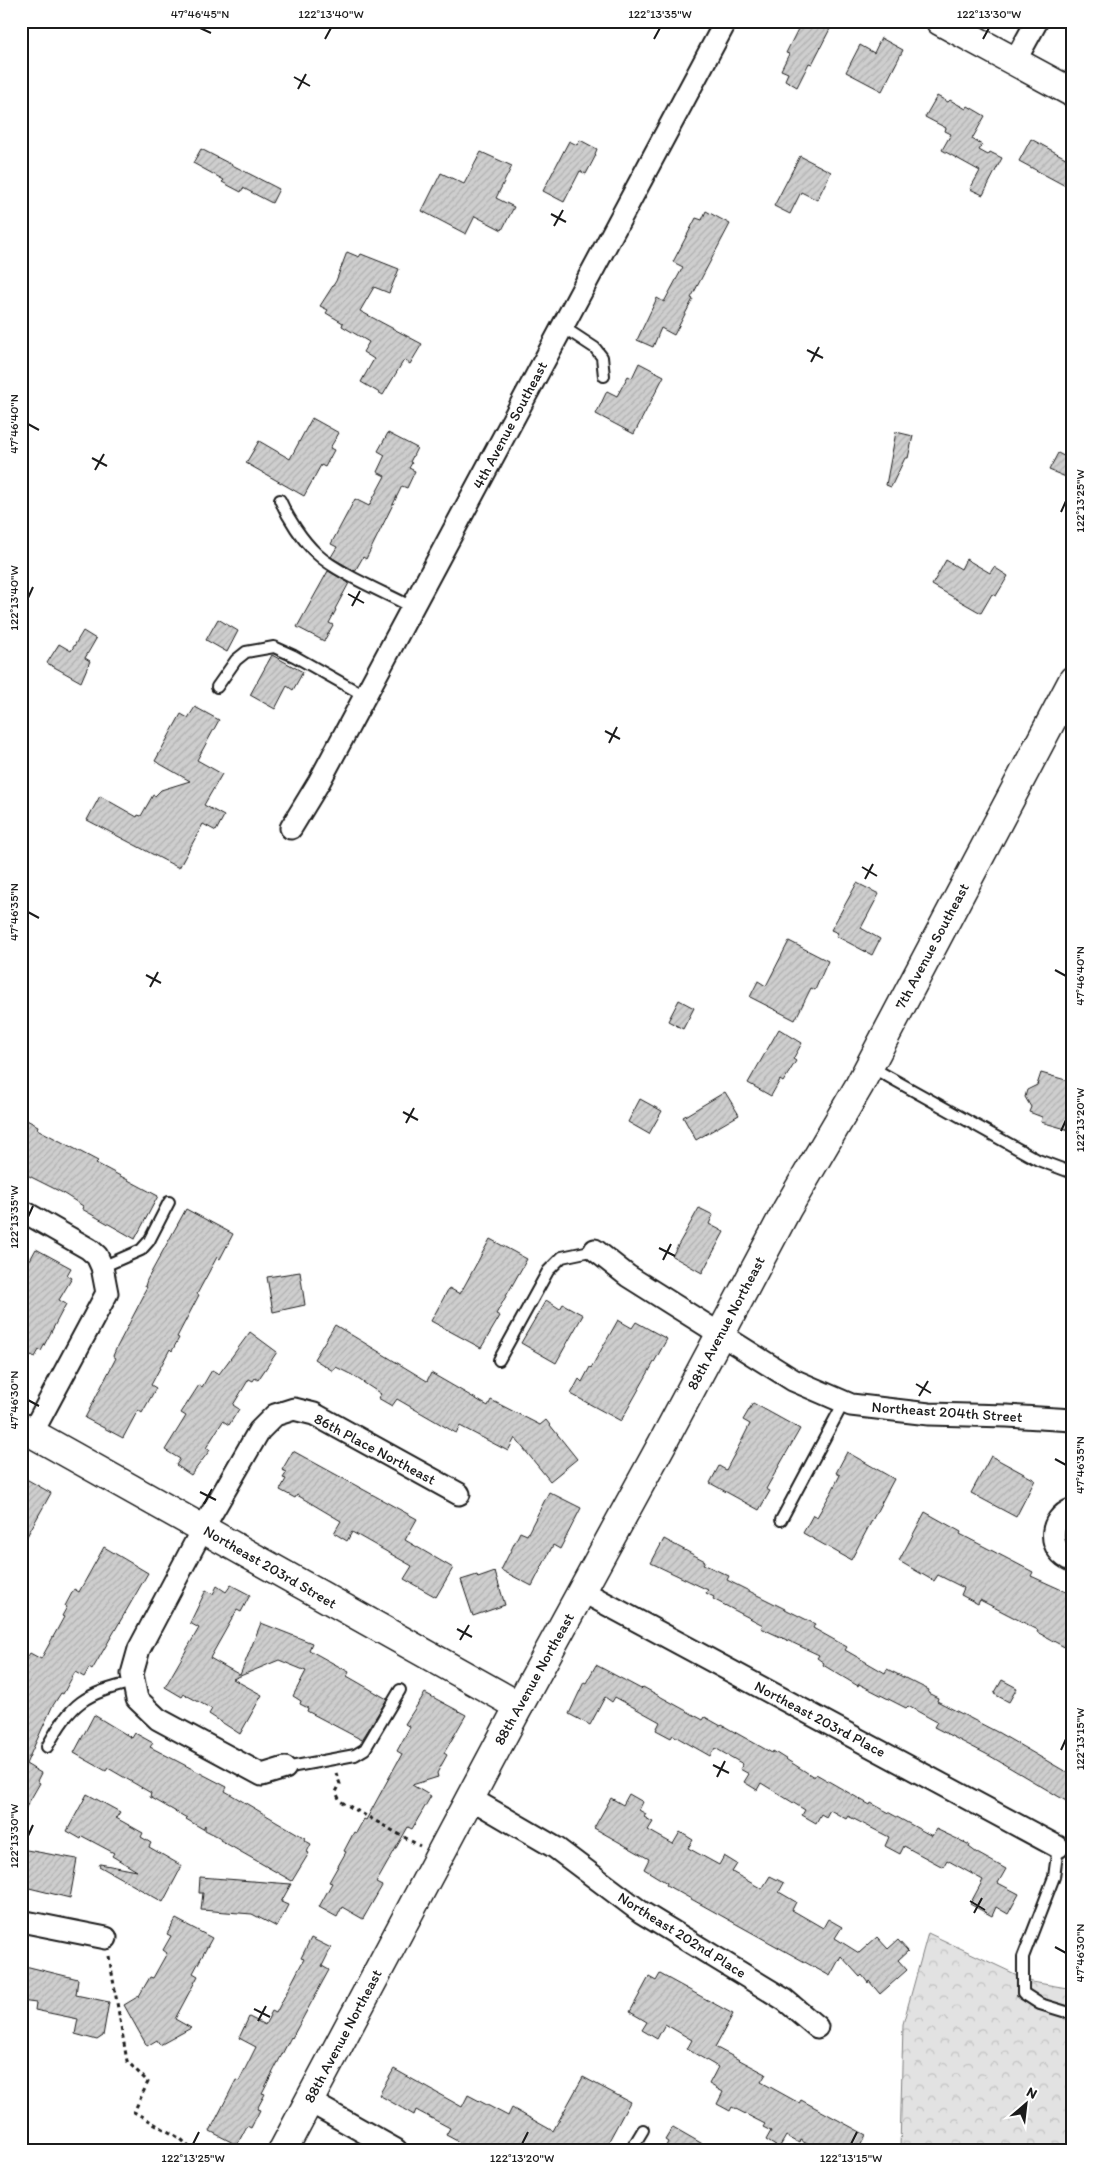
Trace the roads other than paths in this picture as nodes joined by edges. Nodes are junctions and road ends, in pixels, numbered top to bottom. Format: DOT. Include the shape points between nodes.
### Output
graph roads {
  1 [pos="726,21"];
  2 [pos="940,21"];
  3 [pos="1037,21"];
  4 [pos="1015,62"];
  5 [pos="1073,93"];
  6 [pos="563,326"];
  7 [pos="604,376"];
  8 [pos="280,500"];
  9 [pos="412,607"];
  10 [pos="1073,680"];
  11 [pos="217,687"];
  12 [pos="365,696"];
  13 [pos="291,828"];
  14 [pos="868,1065"];
  15 [pos="1073,1173"];
  16 [pos="169,1202"];
  17 [pos="787,1209"];
  18 [pos="21,1210"];
  19 [pos="595,1250"];
  20 [pos="102,1267"];
  21 [pos="720,1334"];
  22 [pos="499,1360"];
  23 [pos="844,1402"];
  24 [pos="1073,1420"];
  25 [pos="27,1430"];
  26 [pos="458,1494"];
  27 [pos="1073,1509"];
  28 [pos="781,1520"];
  29 [pos="203,1528"];
  30 [pos="1073,1561"];
  31 [pos="582,1591"];
  32 [pos="134,1682"];
  33 [pos="400,1690"];
  34 [pos="519,1706"];
  35 [pos="47,1747"];
  36 [pos="285,1768"];
  37 [pos="470,1798"];
  38 [pos="1058,1846"];
  39 [pos="21,1921"];
  40 [pos="106,1938"];
  41 [pos="1073,2014"];
  42 [pos="817,2027"];
  43 [pos="309,2100"];
  44 [pos="643,2130"];
  45 [pos="283,2150"];
  46 [pos="396,2150"];
  47 [pos="632,2150"];
  1 -- 6 [label="street, 4th Avenue Southeast"];
  2 -- 4 [label="street"];
  3 -- 4 [label="street"];
  4 -- 5 [label="street"];
  6 -- 7 [label="lane" via="595,348 602,358"];
  6 -- 9 [label="street, 4th Avenue Southeast"];
  8 -- 9 [label="lane" via="285,512 317,554 333,566"];
  9 -- 12 [label="street, 4th Avenue Southeast"];
  10 -- 14 [label="street, 7th Avenue Southeast"];
  11 -- 12 [label="lane" via="236,660 246,652 274,647"];
  12 -- 13 [label="street, 4th Avenue Southeast"];
  14 -- 15 [label="lane" via="1038,1160"];
  14 -- 17 [label="street, 7th Avenue Southeast"];
  16 -- 20 [label="lane" via="141,1250"];
  17 -- 21 [label="street, 88th Avenue Northeast"];
  18 -- 20 [label="street" via="89,1249"];
  19 -- 21 [label="street, Northeast 204th Street" via="628,1276"];
  19 -- 22 [label="lane" via="562,1257 548,1271"];
  20 -- 25 [label="street" via="107,1293"];
  21 -- 23 [label="street, Northeast 204th Street" via="793,1380"];
  21 -- 31 [label="street, 88th Avenue Northeast"];
  23 -- 24 [label="street, Northeast 204th Street" via="929,1414"];
  23 -- 28 [label="lane"];
  25 -- 29 [label="street, Northeast 203rd Street"];
  26 -- 29 [label="street, 86th Place Northeast" via="314,1414 294,1409 275,1415 259,1431"];
  27 -- 30 [label="street" via="1060,1517 1053,1532 1057,1549"];
  29 -- 32 [label="street, 86th Place Northeast" via="139,1649 132,1674"];
  29 -- 34 [label="street, Northeast 203rd Street"];
  31 -- 34 [label="street, 88th Avenue Northeast"];
  31 -- 38 [label="street, Northeast 203rd Place"];
  32 -- 35 [label="lane" via="102,1690 81,1701 59,1725"];
  32 -- 36 [label="street, 86th Place Northeast" via="137,1699 158,1719 262,1775"];
  33 -- 36 [label="lane" via="365,1749 355,1755"];
  34 -- 37 [label="street, 88th Avenue Northeast"];
  37 -- 42 [label="street, Northeast 202nd Place" via="556,1848 641,1912 785,2000"];
  37 -- 43 [label="street, 88th Avenue Northeast"];
  38 -- 41 [label="lane" via="1054,1878 1023,1957 1023,1993 1040,2004"];
  39 -- 40 [label="street"];
  43 -- 45 [label="street, 88th Avenue Northeast"];
  43 -- 46 [label="street"];
  44 -- 47 [label="lane"];
}
